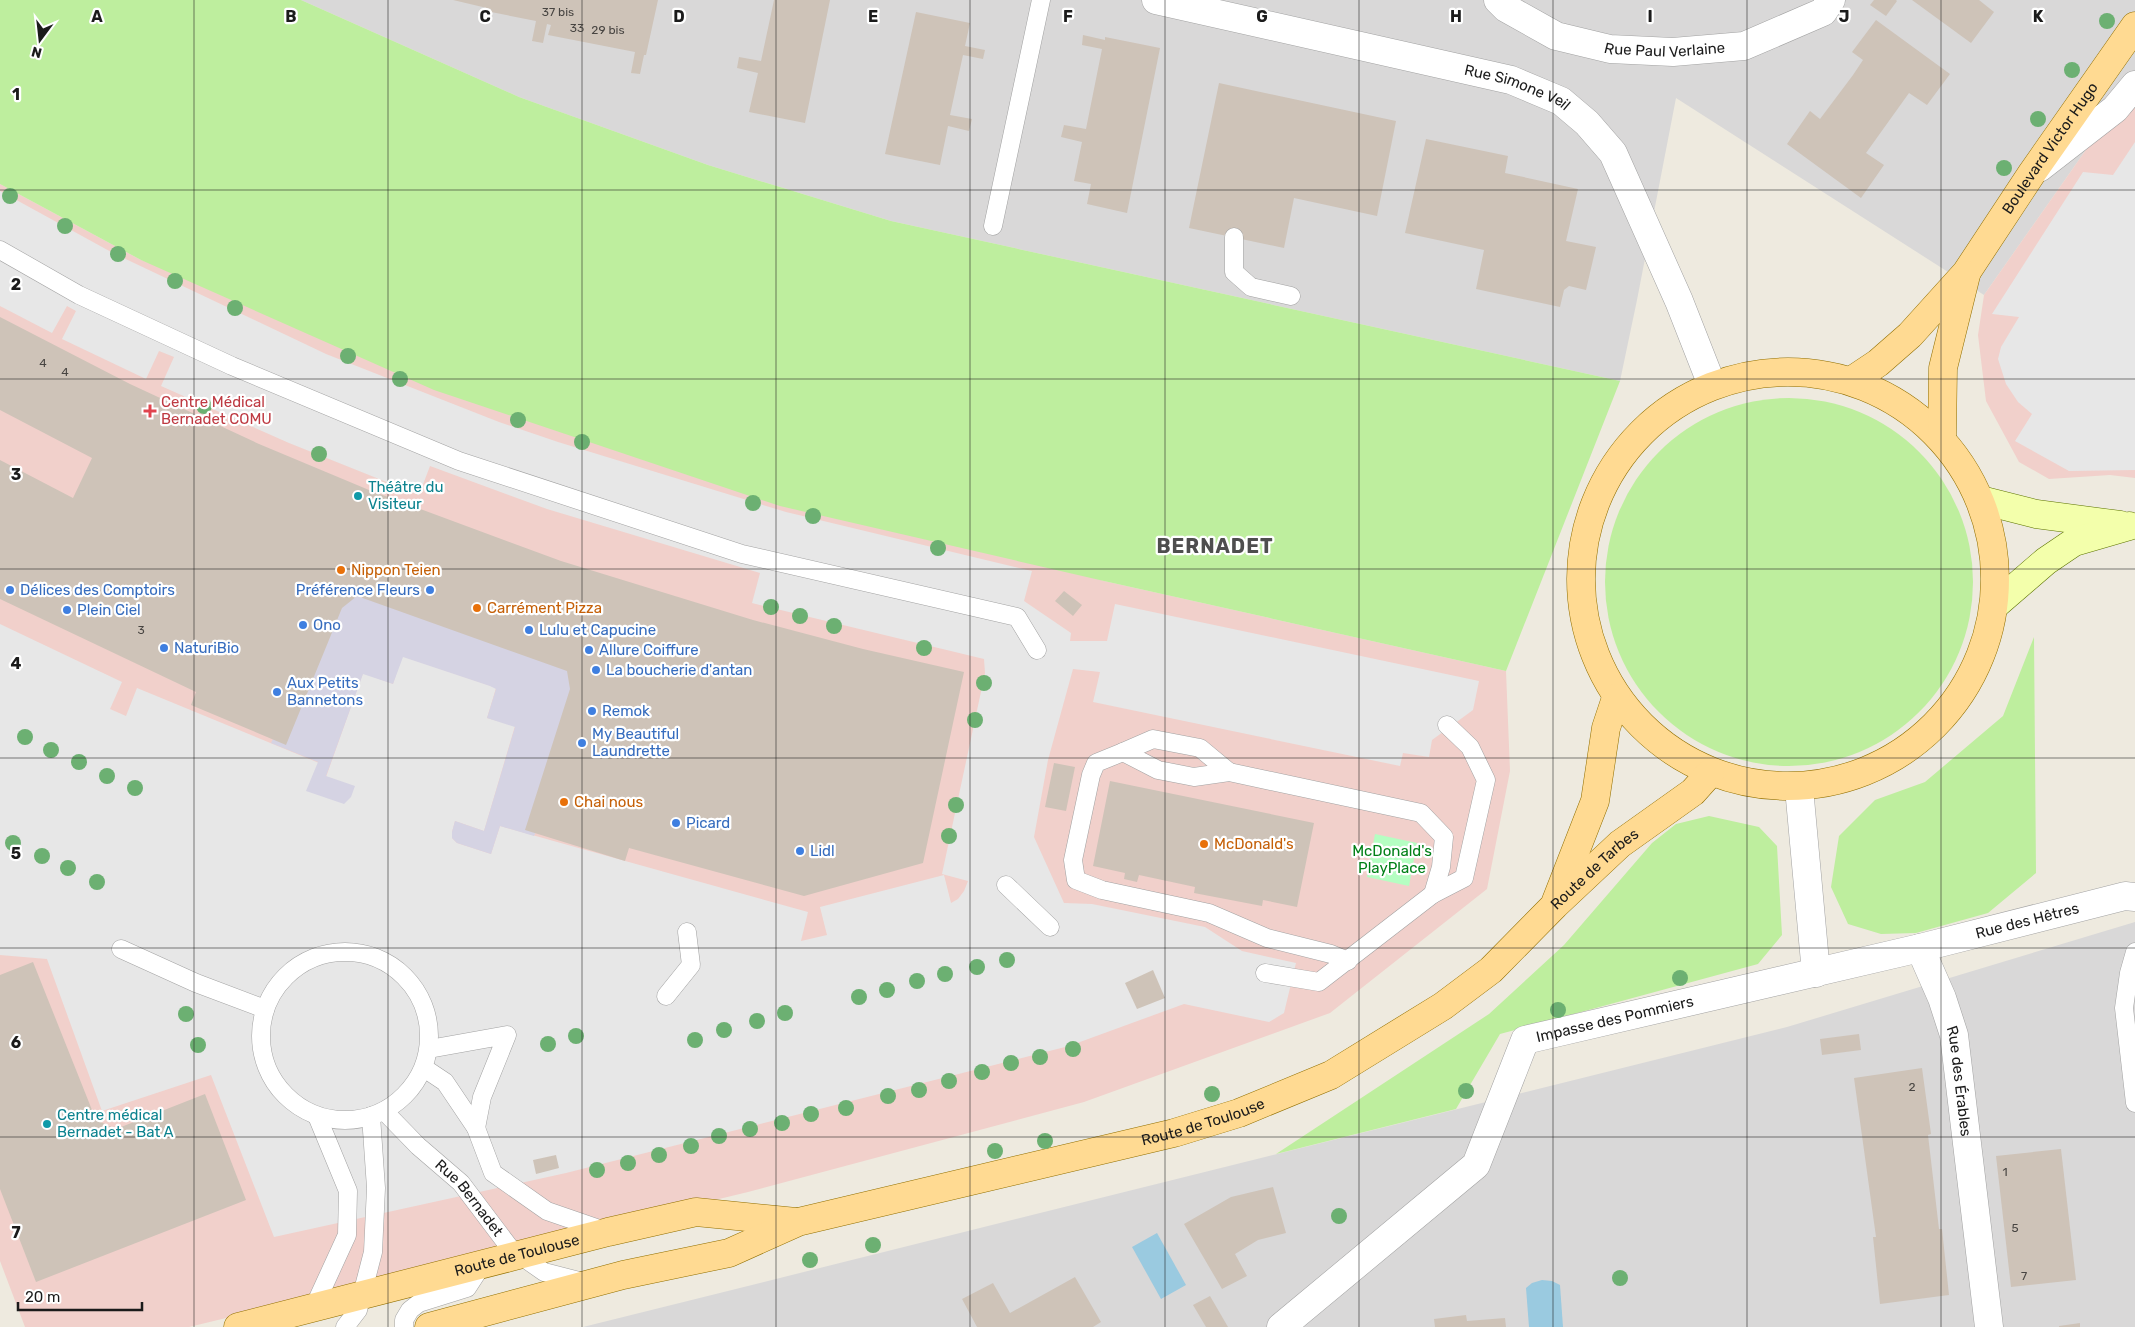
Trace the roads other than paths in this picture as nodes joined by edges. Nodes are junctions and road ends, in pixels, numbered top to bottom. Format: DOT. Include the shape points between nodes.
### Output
graph roads {
  1 [pos="1041,0"];
  2 [pos="1156,0"];
  3 [pos="1498,0"];
  4 [pos="1831,0"];
  5 [pos="2135,26"];
  6 [pos="2135,85"];
  7 [pos="2032,173"];
  8 [pos="993,226"];
  9 [pos="1234,237"];
  10 [pos="0,250"];
  11 [pos="1966,273"];
  12 [pos="1291,296"];
  13 [pos="1851,381"];
  14 [pos="1712,385"];
  15 [pos="1942,439"];
  16 [pos="1981,500"];
  17 [pos="2132,526"];
  18 [pos="1995,605"];
  19 [pos="1037,650"];
  20 [pos="1616,698"];
  21 [pos="1448,725"];
  22 [pos="1123,752"];
  23 [pos="1229,772"];
  24 [pos="1710,773"];
  25 [pos="1799,788"];
  26 [pos="1006,885"];
  27 [pos="1433,894"];
  28 [pos="2135,897"];
  29 [pos="1555,905"];
  30 [pos="1050,926"];
  31 [pos="688,932"];
  32 [pos="1920,948"];
  33 [pos="121,949"];
  34 [pos="2135,952"];
  35 [pos="1348,961"];
  36 [pos="1816,972"];
  37 [pos="1265,973"];
  38 [pos="666,996"];
  39 [pos="265,1009"];
  40 [pos="429,1049"];
  41 [pos="424,1068"];
  42 [pos="2135,1103"];
  43 [pos="378,1114"];
  44 [pos="317,1116"];
  45 [pos="476,1128"];
  46 [pos="798,1222"];
  47 [pos="608,1232"];
  48 [pos="521,1256"];
  49 [pos="482,1265"];
  50 [pos="590,1284"];
  51 [pos="363,1294"];
  52 [pos="314,1307"];
  53 [pos="238,1327"];
  54 [pos="345,1327"];
  55 [pos="404,1327"];
  56 [pos="429,1327"];
  57 [pos="1280,1327"];
  58 [pos="1989,1327"];
  1 -- 8 [label="lane"];
  2 -- 14 [label="street, Rue Simone Veil" via="1511,80 1561,101 1613,153 1680,301"];
  3 -- 4 [label="street, Rue Paul Verlaine" via="1506,8 1556,36 1610,49 1673,52 1744,46 1822,12"];
  5 -- 7 [label="main road, Boulevard Victor Hugo"];
  6 -- 7 [label="street" via="2115,109"];
  7 -- 11 [label="main road, Boulevard Victor Hugo"];
  9 -- 12 [label="lane" via="1234,272 1251,287"];
  10 -- 19 [label="lane" via="79,296 232,366 459,461 742,554 1017,617"];
  11 -- 13 [label="main road, Boulevard Victor Hugo" via="1910,335 1878,364"];
  11 -- 15 [label="main road, Boulevard Victor Hugo" via="1943,368"];
  13 -- 14 [label="main road" via="1781,371"];
  13 -- 15 [label="main road" via="1900,404"];
  14 -- 20 [label="main road" via="1657,416 1615,462 1588,519 1579,580 1583,607 1589,642"];
  15 -- 16 [label="main road" via="1964,468"];
  16 -- 17 [label="street" via="2036,514"];
  16 -- 18 [label="main road" via="1995,552"];
  17 -- 18 [label="street" via="2074,542"];
  18 -- 25 [label="main road" via="1974,674 1930,732 1870,771"];
  20 -- 24 [label="main road" via="1658,743"];
  20 -- 29 [label="main road, Route de Tarbes" via="1606,728 1595,800"];
  21 -- 27 [label="lane" via="1470,747 1486,780 1464,878"];
  22 -- 23 [label="lane" via="1158,770 1194,777"];
  22 -- 23 [label="lane" via="1153,739 1200,748"];
  22 -- 35 [label="lane" via="1096,763 1091,775 1073,860 1076,880 1102,890 1209,913 1267,938"];
  23 -- 27 [label="lane" via="1421,813 1444,837"];
  24 -- 25 [label="main road" via="1754,785"];
  24 -- 29 [label="main road, Route de Tarbes" via="1693,792 1620,844"];
  25 -- 36 [label="street"];
  26 -- 30 [label="lane"];
  27 -- 35 [label="lane"];
  28 -- 32 [label="street, Rue des Hêtres" via="2113,899"];
  29 -- 46 [label="main road, Route de Toulouse" via="1491,970 1443,1006 1331,1075 1239,1114 1174,1133"];
  31 -- 38 [label="lane" via="691,965"];
  32 -- 36 [label="street"];
  32 -- 58 [label="street, Rue des Érables" via="1954,1035"];
  33 -- 39 [label="lane" via="196,983"];
  34 -- 42 [label="lane" via="2124,1008"];
  35 -- 37 [label="lane" via="1319,982"];
  36 -- 57 [label="street, Impasse des Pommiers" via="1525,1040 1476,1165"];
  39 -- 40 [label="lane" via="278,985 298,966 324,955 351,952 378,958 402,973 419,995 429,1021"];
  39 -- 44 [label="lane" via="261,1035 264,1061 276,1084 294,1103"];
  40 -- 41 [label="lane"];
  40 -- 45 [label="lane" via="508,1036 482,1097"];
  41 -- 43 [label="lane" via="415,1085 401,1100"];
  41 -- 45 [label="lane" via="445,1082"];
  43 -- 44 [label="lane" via="363,1119 340,1120"];
  43 -- 48 [label="lane, Rue Bernadet" via="461,1183 510,1248"];
  43 -- 51 [label="lane" via="373,1252"];
  44 -- 52 [label="lane" via="348,1191 347,1235"];
  45 -- 47 [label="lane" via="493,1173 547,1212"];
  46 -- 47 [label="main road, Route de Toulouse" via="696,1212"];
  46 -- 50 [label="main road, Route de Toulouse" via="729,1253"];
  47 -- 48 [label="main road, Route de Toulouse"];
  48 -- 49 [label="main road, Route de Toulouse"];
  48 -- 50 [label="lane, Rue Bernadet" via="544,1272"];
  49 -- 51 [label="main road, Route de Toulouse"];
  49 -- 55 [label="lane" via="467,1288 419,1303 410,1310"];
  50 -- 56 [label="main road, Route de Toulouse"];
  51 -- 52 [label="main road, Route de Toulouse"];
  51 -- 54 [label="lane" via="358,1310"];
  52 -- 53 [label="main road, Route de Toulouse"];
}
